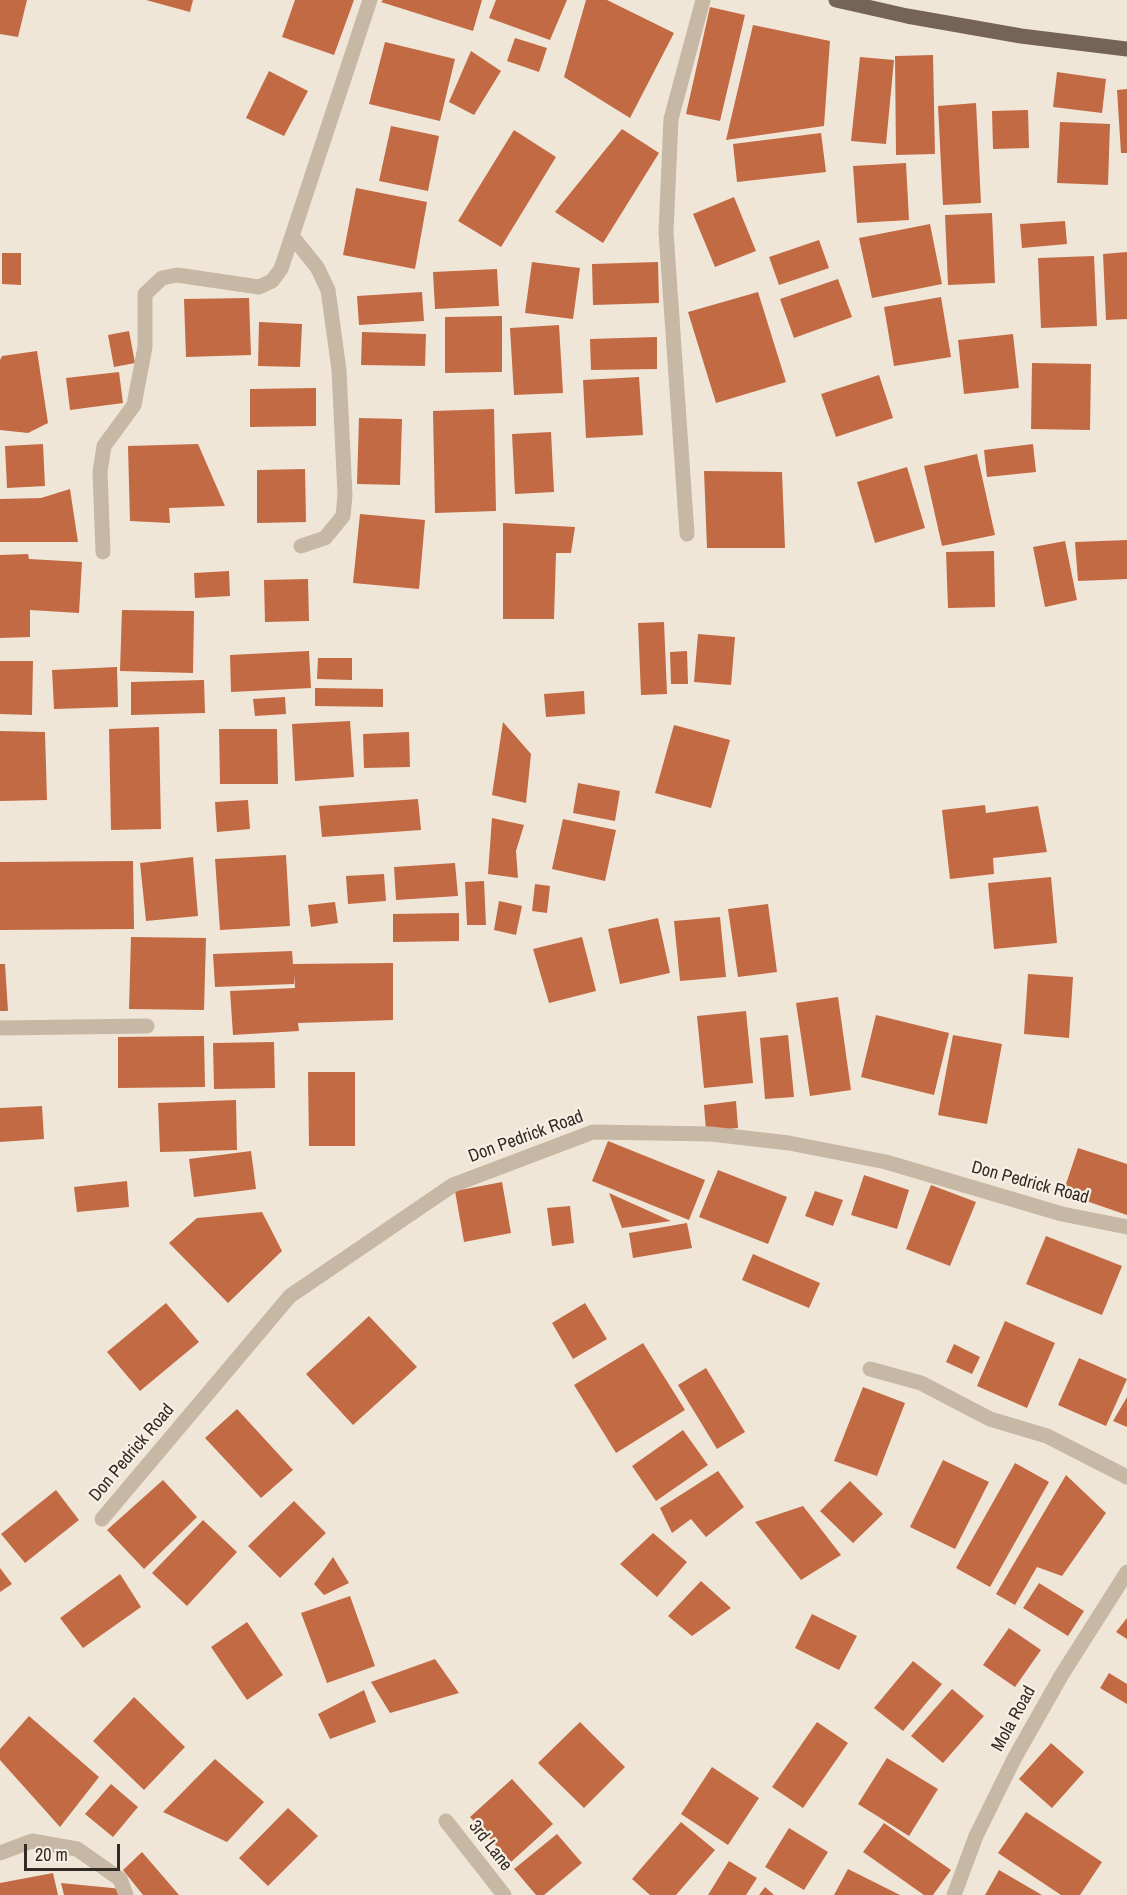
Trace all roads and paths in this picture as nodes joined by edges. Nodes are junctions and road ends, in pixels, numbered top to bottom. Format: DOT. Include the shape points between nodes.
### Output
graph roads {
  1 [pos="370,0"];
  2 [pos="703,0"];
  3 [pos="836,0"];
  4 [pos="1127,50"];
  5 [pos="292,236"];
  6 [pos="687,534"];
  7 [pos="301,546"];
  8 [pos="103,552"];
  9 [pos="147,1026"];
  10 [pos="0,1028"];
  11 [pos="1127,1227"];
  12 [pos="870,1369"];
  13 [pos="1127,1477"];
  14 [pos="102,1519"];
  15 [pos="1127,1572"];
  16 [pos="446,1821"];
  17 [pos="0,1853"];
  18 [pos="126,1895"];
  19 [pos="504,1895"];
  20 [pos="954,1895"];
  1 -- 5 [label="street"];
  2 -- 6 [label="street" via="671,119 666,232"];
  3 -- 4 [label="main road" via="1021,36"];
  5 -- 7 [label="street" via="317,267 328,290 339,370 345,495 343,516 325,538"];
  5 -- 8 [label="street" via="281,269 272,281 259,287 177,275 162,279 145,294 145,347 134,405 104,446 100,472"];
  9 -- 10 [label="street"];
  11 -- 14 [label="street, Don Pedrick Road" via="1062,1214 886,1162 789,1143 711,1134 593,1132 453,1185 290,1296"];
  12 -- 13 [label="street" via="921,1383 990,1419 1047,1436"];
  15 -- 20 [label="street, Mola Road" via="1014,1759 976,1836"];
  16 -- 19 [label="street, 3rd Lane"];
  17 -- 18 [label="street" via="32,1841 78,1849 120,1879"];
}
